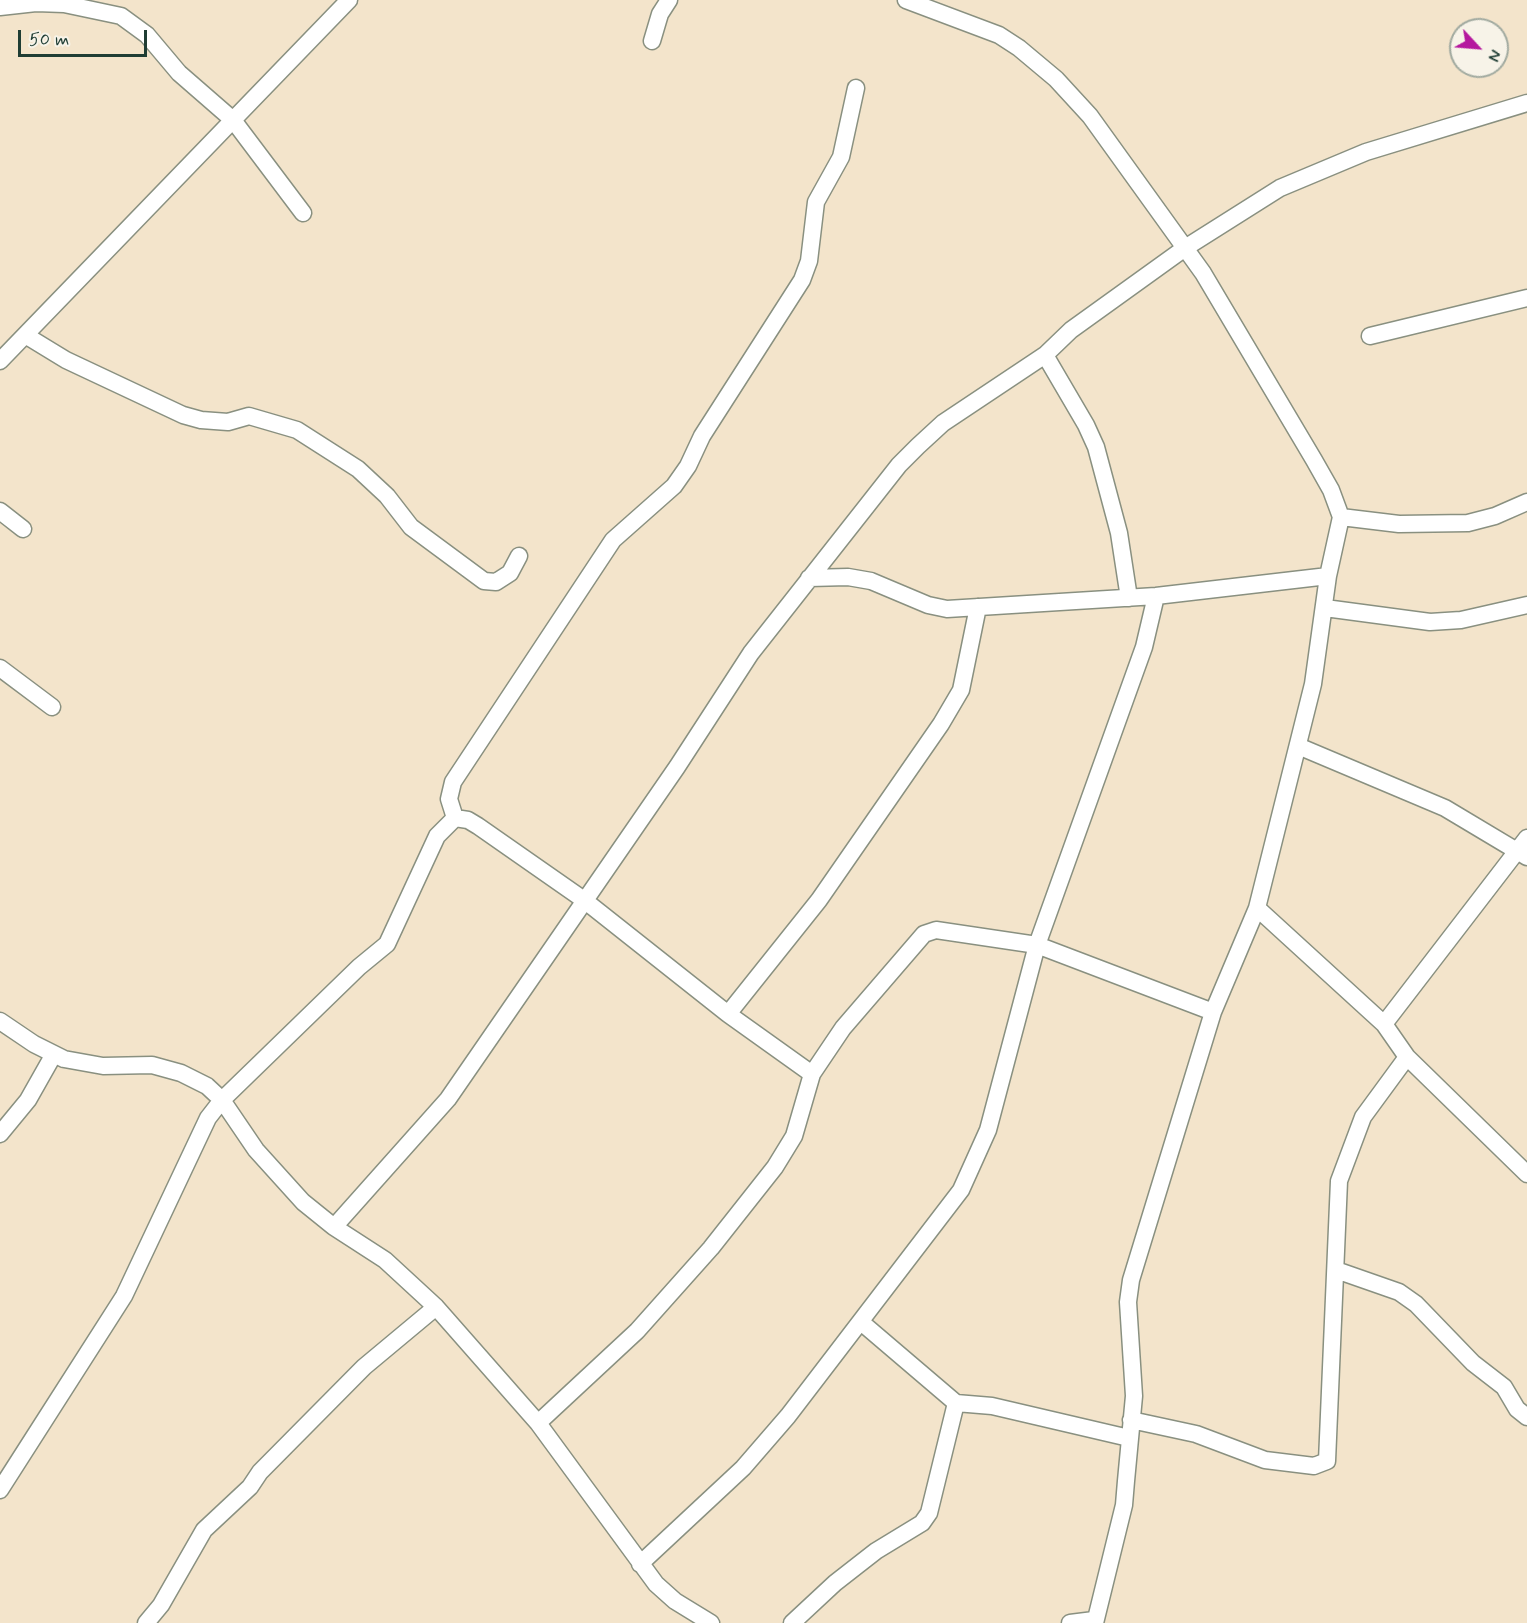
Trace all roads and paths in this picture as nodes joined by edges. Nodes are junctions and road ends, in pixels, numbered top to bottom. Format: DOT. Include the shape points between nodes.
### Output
graph roads {
  1 [pos="350,0"];
  2 [pos="669,0"];
  3 [pos="906,0"];
  4 [pos="0,7"];
  5 [pos="652,40"];
  6 [pos="856,88"];
  7 [pos="1527,103"];
  8 [pos="233,120"];
  9 [pos="303,213"];
  10 [pos="1185,248"];
  11 [pos="1527,297"];
  12 [pos="25,335"];
  13 [pos="1370,336"];
  14 [pos="1045,355"];
  15 [pos="0,361"];
  16 [pos="1526,507"];
  17 [pos="0,511"];
  18 [pos="1341,517"];
  19 [pos="23,529"];
  20 [pos="519,556"];
  21 [pos="1328,576"];
  22 [pos="809,578"];
  23 [pos="1156,596"];
  24 [pos="1130,598"];
  25 [pos="1527,604"];
  26 [pos="978,607"];
  27 [pos="1325,608"];
  28 [pos="0,668"];
  29 [pos="52,707"];
  30 [pos="1299,746"];
  31 [pos="455,818"];
  32 [pos="1527,838"];
  33 [pos="1521,854"];
  34 [pos="584,900"];
  35 [pos="1257,908"];
  36 [pos="1037,945"];
  37 [pos="1212,1012"];
  38 [pos="728,1014"];
  39 [pos="0,1021"];
  40 [pos="1384,1024"];
  41 [pos="54,1054"];
  42 [pos="1407,1057"];
  43 [pos="812,1074"];
  44 [pos="222,1100"];
  45 [pos="0,1134"];
  46 [pos="1527,1174"];
  47 [pos="334,1227"];
  48 [pos="1336,1270"];
  49 [pos="436,1307"];
  50 [pos="861,1322"];
  51 [pos="956,1403"];
  52 [pos="1527,1417"];
  53 [pos="1131,1420"];
  54 [pos="538,1423"];
  55 [pos="1129,1438"];
  56 [pos="0,1490"];
  57 [pos="640,1564"];
  58 [pos="1094,1621"];
  59 [pos="146,1623"];
  60 [pos="711,1623"];
  61 [pos="792,1623"];
  62 [pos="1070,1623"];
  1 -- 8 [label="street"];
  2 -- 5 [label="street"];
  3 -- 10 [label="street" via="999,35 1056,79 1090,117"];
  4 -- 8 [label="street" via="64,4 121,16 147,34 179,73"];
  6 -- 31 [label="street" via="841,157 816,202 811,252 802,280 674,486 613,540 453,782 449,799"];
  7 -- 10 [label="street" via="1366,152 1308,176 1250,205"];
  8 -- 9 [label="street"];
  8 -- 12 [label="street"];
  10 -- 14 [label="street" via="1071,330"];
  10 -- 18 [label="street" via="1314,460"];
  11 -- 13 [label="street"];
  12 -- 15 [label="street"];
  12 -- 20 [label="street" via="66,360 183,416 228,422 249,416 297,430 358,469 387,496 411,527 484,581 496,582 510,573"];
  14 -- 22 [label="street" via="943,423 918,446"];
  14 -- 24 [label="street" via="1096,447 1119,533"];
  16 -- 18 [label="street" via="1468,523 1436,525"];
  17 -- 19 [label="street"];
  18 -- 21 [label="street"];
  21 -- 23 [label="street"];
  21 -- 27 [label="street"];
  22 -- 26 [label="street" via="848,577 871,581 928,605 947,609"];
  22 -- 34 [label="street" via="751,653"];
  23 -- 24 [label="street"];
  23 -- 36 [label="street" via="1144,647"];
  24 -- 26 [label="street"];
  25 -- 27 [label="street" via="1461,620 1430,622"];
  26 -- 38 [label="street" via="961,690 941,724 819,900"];
  27 -- 30 [label="street"];
  28 -- 29 [label="street"];
  30 -- 33 [label="street" via="1444,808"];
  30 -- 35 [label="street"];
  31 -- 34 [label="street" via="478,826"];
  31 -- 44 [label="street" via="437,836 387,945 359,967"];
  32 -- 33 [label="street"];
  33 -- 40 [label="street"];
  34 -- 38 [label="street"];
  34 -- 47 [label="street" via="448,1099"];
  35 -- 37 [label="street"];
  35 -- 40 [label="street"];
  36 -- 37 [label="street"];
  36 -- 43 [label="street" via="936,930 924,934 843,1028"];
  36 -- 50 [label="street" via="988,1130 961,1190"];
  37 -- 53 [label="street" via="1131,1280"];
  38 -- 43 [label="street"];
  39 -- 41 [label="street"];
  40 -- 42 [label="street"];
  41 -- 44 [label="street" via="103,1066 152,1065 181,1073 207,1086"];
  41 -- 45 [label="street" via="28,1100"];
  42 -- 46 [label="street"];
  42 -- 48 [label="street" via="1364,1117 1339,1181"];
  43 -- 54 [label="street" via="794,1136 732,1221 637,1331"];
  44 -- 47 [label="street" via="256,1149 303,1202"];
  44 -- 56 [label="street" via="208,1118 124,1296"];
  47 -- 49 [label="street" via="385,1260"];
  48 -- 52 [label="street" via="1399,1292 1416,1304 1473,1363 1504,1387 1516,1409"];
  48 -- 53 [label="street" via="1327,1461 1314,1466 1265,1460 1196,1434"];
  49 -- 54 [label="street"];
  49 -- 59 [label="street" via="364,1367 260,1472 250,1488 204,1530 161,1605"];
  50 -- 51 [label="street"];
  50 -- 57 [label="street" via="743,1468"];
  51 -- 55 [label="street" via="992,1406"];
  51 -- 61 [label="street" via="929,1513 922,1523 835,1583"];
  53 -- 55 [label="street"];
  54 -- 57 [label="street"];
  55 -- 58 [label="street" via="1124,1505"];
  57 -- 60 [label="street" via="675,1601"];
  58 -- 62 [label="street"];
}
